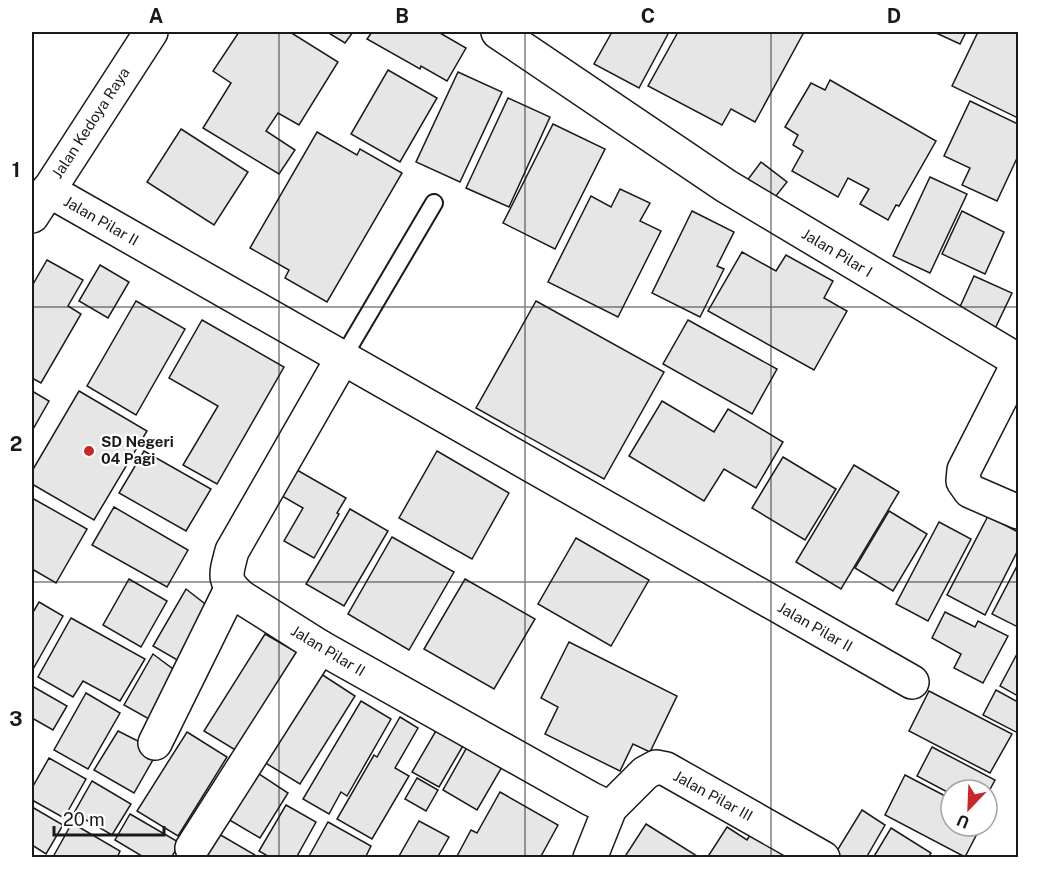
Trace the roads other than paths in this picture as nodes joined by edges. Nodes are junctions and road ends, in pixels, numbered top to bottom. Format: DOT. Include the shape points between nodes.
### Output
graph roads {
  1 [pos="152,32"];
  2 [pos="498,32"];
  3 [pos="40,203"];
  4 [pos="434,203"];
  5 [pos="342,359"];
  6 [pos="1018,512"];
  7 [pos="231,589"];
  8 [pos="320,647"];
  9 [pos="912,682"];
  10 [pos="155,743"];
  11 [pos="610,808"];
  12 [pos="192,848"];
  13 [pos="590,858"];
  14 [pos="823,858"];
  1 -- 3 [label="street, Jalan Kedoya Raya"];
  2 -- 6 [label="street, Jalan Pilar I" via="726,186 1012,357 1016,368 964,470 963,481 970,491"];
  3 -- 5 [label="street, Jalan Pilar II"];
  4 -- 5 [label="lane"];
  5 -- 7 [label="street" via="232,552 226,576"];
  5 -- 9 [label="street, Jalan Pilar II"];
  7 -- 8 [label="street, Jalan Pilar II"];
  7 -- 10 [label="street"];
  8 -- 11 [label="street, Jalan Pilar II"];
  8 -- 12 [label="street"];
  11 -- 13 [label="street"];
  11 -- 14 [label="street, Jalan Pilar III" via="645,773 656,767 666,769"];
}
